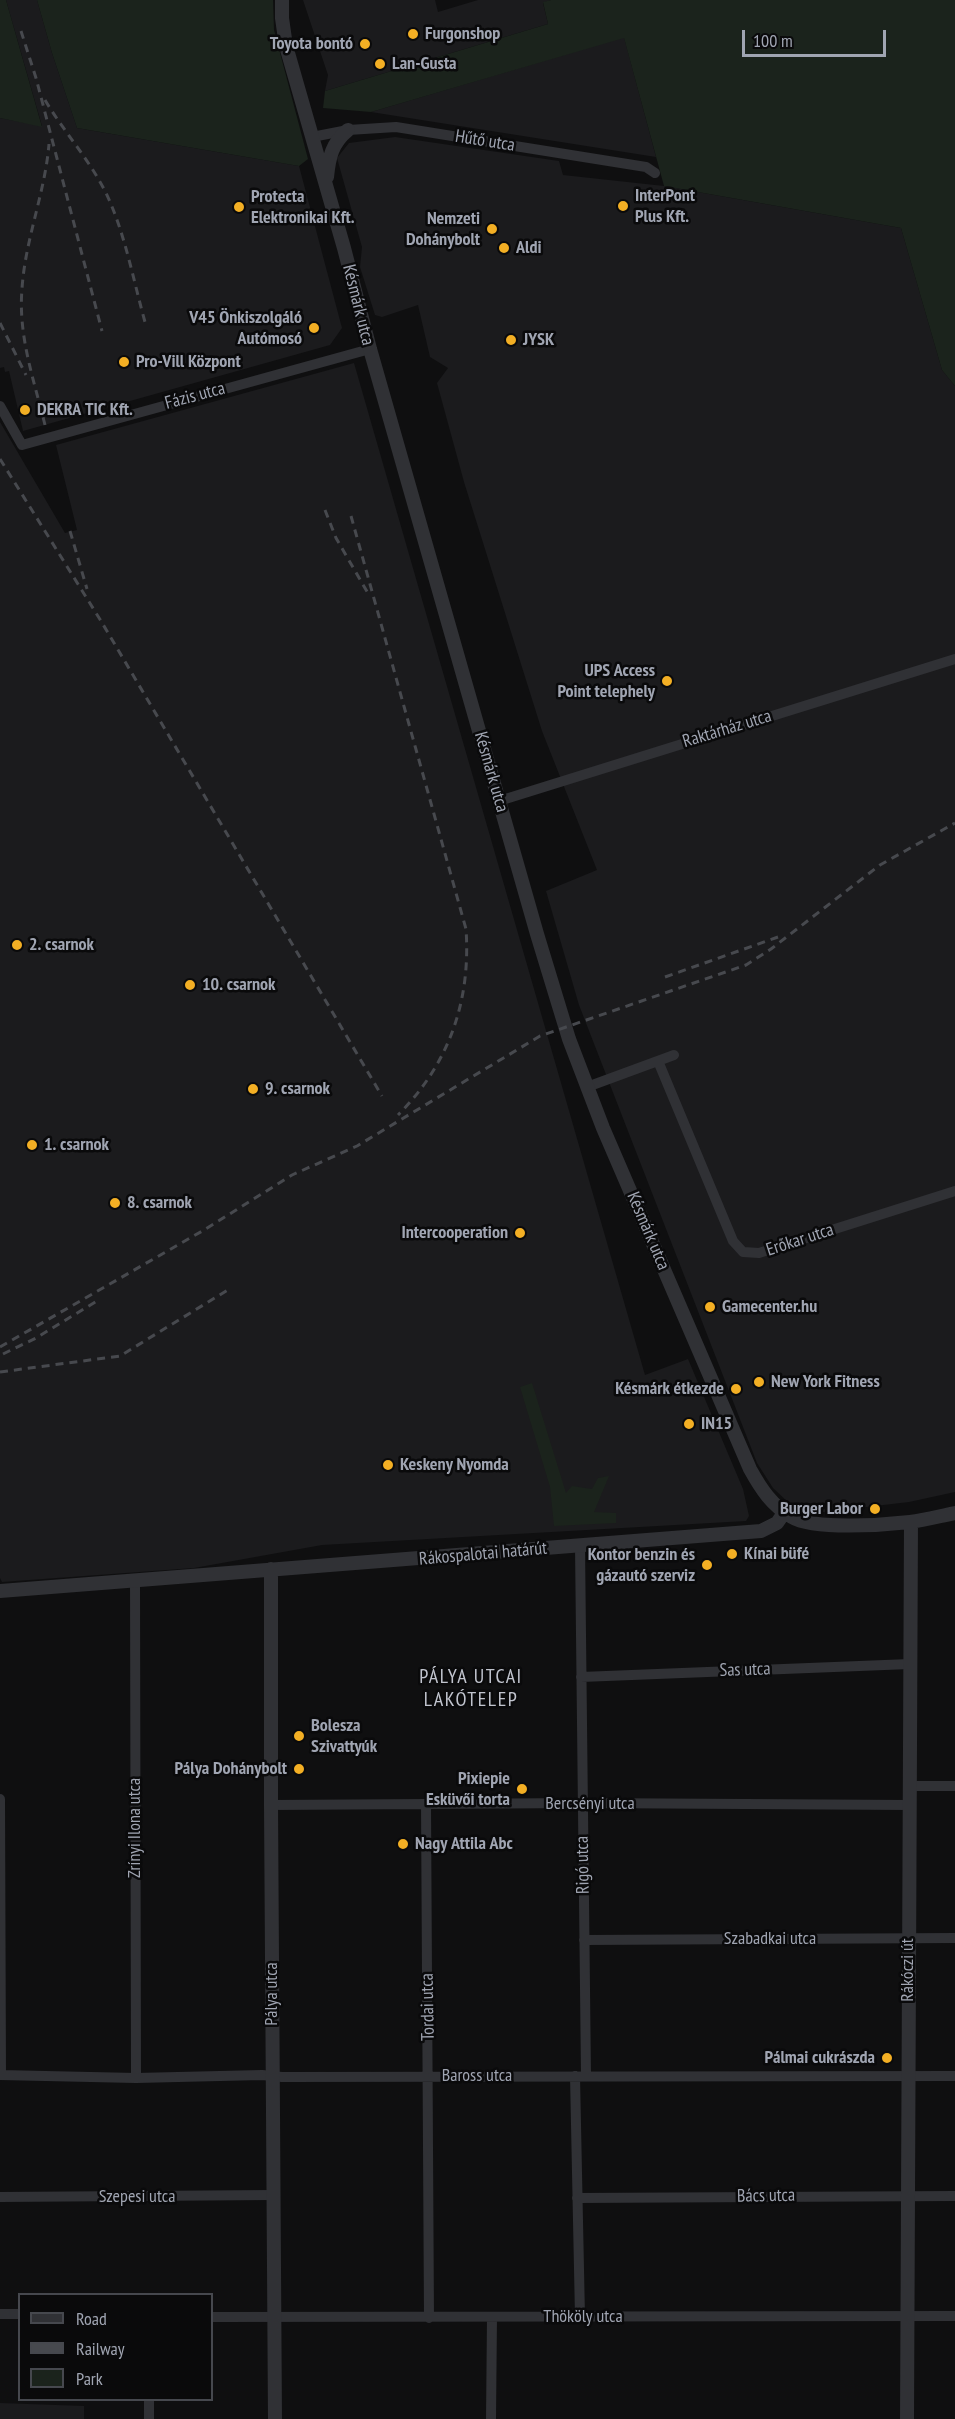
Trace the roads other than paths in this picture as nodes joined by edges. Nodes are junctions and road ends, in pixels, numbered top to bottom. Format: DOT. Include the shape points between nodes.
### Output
graph roads {
  1 [pos="282,0"];
  2 [pos="348,130"];
  3 [pos="312,137"];
  4 [pos="655,173"];
  5 [pos="326,185"];
  6 [pos="370,349"];
  7 [pos="0,406"];
  8 [pos="955,658"];
  9 [pos="499,801"];
  10 [pos="675,1055"];
  11 [pos="658,1061"];
  12 [pos="586,1087"];
  13 [pos="955,1191"];
  14 [pos="784,1512"];
  15 [pos="955,1513"];
  16 [pos="911,1522"];
  17 [pos="580,1546"];
  18 [pos="271,1569"];
  19 [pos="135,1579"];
  20 [pos="0,1591"];
  21 [pos="910,1664"];
  22 [pos="581,1677"];
  23 [pos="909,1786"];
  24 [pos="955,1786"];
  25 [pos="0,1799"];
  26 [pos="582,1803"];
  27 [pos="426,1804"];
  28 [pos="271,1805"];
  29 [pos="909,1805"];
  30 [pos="909,1938"];
  31 [pos="955,1938"];
  32 [pos="584,1940"];
  33 [pos="1,2075"];
  34 [pos="273,2076"];
  35 [pos="428,2076"];
  36 [pos="580,2076"];
  37 [pos="955,2076"];
  38 [pos="908,2077"];
  39 [pos="136,2078"];
  40 [pos="274,2195"];
  41 [pos="907,2195"];
  42 [pos="955,2196"];
  43 [pos="0,2197"];
  44 [pos="578,2198"];
  45 [pos="0,2314"];
  46 [pos="18,2314"];
  47 [pos="907,2316"];
  48 [pos="955,2316"];
  49 [pos="213,2317"];
  50 [pos="275,2317"];
  51 [pos="492,2317"];
  52 [pos="580,2317"];
  53 [pos="429,2318"];
  54 [pos="149,2401"];
  55 [pos="149,2419"];
  56 [pos="276,2419"];
  57 [pos="491,2419"];
  58 [pos="907,2419"];
  1 -- 3 [label="street, Késmárk utca" via="286,46"];
  2 -- 3 [label="street, Hűtő utca"];
  2 -- 4 [label="street, Hűtő utca" via="406,128 646,167"];
  2 -- 5 [label="street" via="329,156"];
  3 -- 5 [label="street, Késmárk utca"];
  5 -- 6 [label="street, Késmárk utca"];
  6 -- 7 [label="street, Fázis utca" via="22,445"];
  6 -- 9 [label="street, Késmárk utca"];
  8 -- 9 [label="street, Raktárház utca"];
  9 -- 12 [label="street, Késmárk utca"];
  10 -- 11 [label="street"];
  11 -- 12 [label="street"];
  11 -- 13 [label="street, Erőkar utca" via="733,1241 743,1252 759,1253"];
  12 -- 14 [label="street, Késmárk utca" via="750,1469 772,1502"];
  14 -- 16 [label="street" via="806,1523 822,1525"];
  14 -- 17 [label="street, Rákospalotai határút" via="777,1523 761,1531"];
  15 -- 16 [label="street"];
  16 -- 21 [label="street, Rákóczi út"];
  17 -- 18 [label="street, Rákospalotai határút"];
  17 -- 22 [label="street, Rigó utca"];
  18 -- 19 [label="street, Rákospalotai határút"];
  18 -- 28 [label="street, Pálya utca"];
  19 -- 20 [label="street, Rákospalotai határút"];
  19 -- 39 [label="street, Zrínyi Ilona utca"];
  21 -- 22 [label="street, Sas utca"];
  21 -- 23 [label="street, Rákóczi út"];
  22 -- 26 [label="street, Rigó utca"];
  23 -- 24 [label="street"];
  23 -- 29 [label="street, Rákóczi út"];
  25 -- 33 [label="street"];
  26 -- 27 [label="street, Bercsényi utca"];
  26 -- 29 [label="street, Bercsényi utca"];
  26 -- 32 [label="street, Rigó utca"];
  27 -- 28 [label="street, Bercsényi utca"];
  27 -- 35 [label="street, Tordai utca"];
  28 -- 34 [label="street, Pálya utca"];
  29 -- 30 [label="street, Rákóczi út"];
  30 -- 31 [label="street, Szabadkai utca"];
  30 -- 32 [label="street, Szabadkai utca"];
  30 -- 38 [label="street, Rákóczi út"];
  32 -- 36 [label="street, Rigó utca"];
  33 -- 39 [label="street, Baross utca"];
  34 -- 35 [label="street, Baross utca"];
  34 -- 39 [label="street, Baross utca"];
  34 -- 40 [label="street, Pálya utca"];
  35 -- 36 [label="street, Baross utca"];
  35 -- 53 [label="street, Tordai utca"];
  36 -- 38 [label="street, Baross utca"];
  36 -- 44 [label="street, Rigó utca"];
  37 -- 38 [label="street, Baross utca"];
  38 -- 41 [label="street, Rákóczi út"];
  40 -- 43 [label="street, Szepesi utca"];
  40 -- 50 [label="street, Pálya utca"];
  41 -- 42 [label="street, Bács utca"];
  41 -- 44 [label="street, Bács utca"];
  41 -- 47 [label="street, Rákóczi út"];
  44 -- 52 [label="street, Rigó utca"];
  45 -- 46 [label="street"];
  47 -- 48 [label="street, Thököly utca"];
  47 -- 52 [label="street, Thököly utca"];
  47 -- 58 [label="street, Rákóczi út"];
  49 -- 50 [label="street, Thököly utca"];
  50 -- 53 [label="street, Thököly utca"];
  50 -- 56 [label="street, Pálya utca"];
  51 -- 52 [label="street, Thököly utca"];
  51 -- 53 [label="street, Thököly utca"];
  51 -- 57 [label="street"];
  54 -- 55 [label="street"];
}
